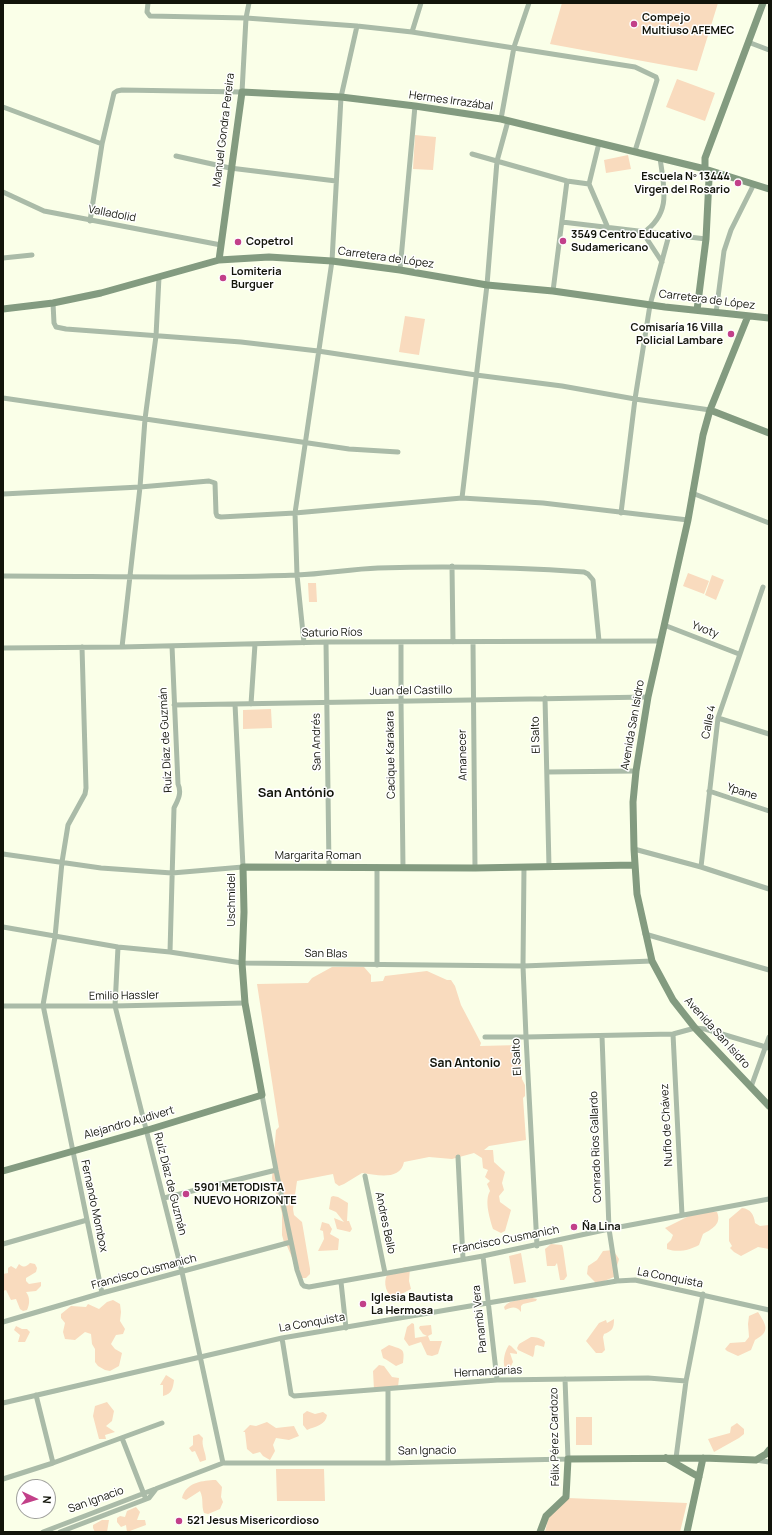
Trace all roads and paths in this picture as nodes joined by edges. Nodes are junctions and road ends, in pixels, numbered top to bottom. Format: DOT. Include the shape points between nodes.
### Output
graph roads {
  1 [pos="148,3"];
  2 [pos="248,3"];
  3 [pos="421,3"];
  4 [pos="529,3"];
  5 [pos="764,3"];
  6 [pos="246,18"];
  7 [pos="357,26"];
  8 [pos="412,32"];
  9 [pos="748,42"];
  10 [pos="514,47"];
  11 [pos="769,50"];
  12 [pos="242,92"];
  13 [pos="341,97"];
  14 [pos="415,106"];
  15 [pos="3,107"];
  16 [pos="505,120"];
  17 [pos="102,144"];
  18 [pos="599,144"];
  19 [pos="635,151"];
  20 [pos="472,154"];
  21 [pos="176,156"];
  22 [pos="660,158"];
  23 [pos="497,161"];
  24 [pos="230,168"];
  25 [pos="705,169"];
  26 [pos="336,181"];
  27 [pos="567,181"];
  28 [pos="589,184"];
  29 [pos="754,184"];
  30 [pos="769,189"];
  31 [pos="3,192"];
  32 [pos="90,221"];
  33 [pos="562,222"];
  34 [pos="608,228"];
  35 [pos="643,233"];
  36 [pos="669,235"];
  37 [pos="706,239"];
  38 [pos="222,245"];
  39 [pos="32,255"];
  40 [pos="3,258"];
  41 [pos="219,260"];
  42 [pos="332,261"];
  43 [pos="662,262"];
  44 [pos="400,270"];
  45 [pos="159,277"];
  46 [pos="488,285"];
  47 [pos="553,291"];
  48 [pos="53,303"];
  49 [pos="650,305"];
  50 [pos="3,309"];
  51 [pos="697,310"];
  52 [pos="716,312"];
  53 [pos="748,316"];
  54 [pos="769,318"];
  55 [pos="156,336"];
  56 [pos="318,351"];
  57 [pos="476,375"];
  58 [pos="3,398"];
  59 [pos="635,399"];
  60 [pos="710,410"];
  61 [pos="145,419"];
  62 [pos="769,433"];
  63 [pos="305,443"];
  64 [pos="398,452"];
  65 [pos="140,487"];
  66 [pos="692,493"];
  67 [pos="3,494"];
  68 [pos="462,498"];
  69 [pos="295,513"];
  70 [pos="621,513"];
  71 [pos="688,520"];
  72 [pos="769,523"];
  73 [pos="452,566"];
  74 [pos="297,575"];
  75 [pos="3,576"];
  76 [pos="131,576"];
  77 [pos="763,587"];
  78 [pos="664,625"];
  79 [pos="599,641"];
  80 [pos="661,641"];
  81 [pos="326,642"];
  82 [pos="402,642"];
  83 [pos="454,642"];
  84 [pos="473,642"];
  85 [pos="304,643"];
  86 [pos="254,644"];
  87 [pos="172,646"];
  88 [pos="82,647"];
  89 [pos="122,647"];
  90 [pos="3,648"];
  91 [pos="739,654"];
  92 [pos="648,697"];
  93 [pos="545,698"];
  94 [pos="473,700"];
  95 [pos="401,701"];
  96 [pos="327,702"];
  97 [pos="235,704"];
  98 [pos="251,704"];
  99 [pos="174,705"];
  100 [pos="718,718"];
  101 [pos="769,734"];
  102 [pos="636,771"];
  103 [pos="547,772"];
  104 [pos="709,791"];
  105 [pos="769,811"];
  106 [pos="634,849"];
  107 [pos="3,854"];
  108 [pos="62,862"];
  109 [pos="634,865"];
  110 [pos="243,867"];
  111 [pos="329,867"];
  112 [pos="378,867"];
  113 [pos="403,867"];
  114 [pos="524,867"];
  115 [pos="549,867"];
  116 [pos="701,867"];
  117 [pos="475,868"];
  118 [pos="172,873"];
  119 [pos="769,888"];
  120 [pos="3,927"];
  121 [pos="645,934"];
  122 [pos="55,937"];
  123 [pos="118,947"];
  124 [pos="170,952"];
  125 [pos="652,961"];
  126 [pos="242,963"];
  127 [pos="377,965"];
  128 [pos="523,966"];
  129 [pos="769,970"];
  130 [pos="245,1003"];
  131 [pos="43,1005"];
  132 [pos="3,1006"];
  133 [pos="115,1006"];
  134 [pos="695,1028"];
  135 [pos="672,1034"];
  136 [pos="602,1036"];
  137 [pos="485,1037"];
  138 [pos="526,1037"];
  139 [pos="769,1037"];
  140 [pos="768,1048"];
  141 [pos="751,1086"];
  142 [pos="262,1095"];
  143 [pos="769,1106"];
  144 [pos="146,1130"];
  145 [pos="73,1151"];
  146 [pos="458,1157"];
  147 [pos="276,1170"];
  148 [pos="3,1171"];
  149 [pos="365,1176"];
  150 [pos="164,1198"];
  151 [pos="769,1199"];
  152 [pos="682,1215"];
  153 [pos="87,1220"];
  154 [pos="609,1229"];
  155 [pos="291,1242"];
  156 [pos="3,1244"];
  157 [pos="537,1246"];
  158 [pos="483,1256"];
  159 [pos="463,1259"];
  160 [pos="182,1272"];
  161 [pos="386,1273"];
  162 [pos="617,1281"];
  163 [pos="341,1282"];
  164 [pos="102,1293"];
  165 [pos="703,1294"];
  166 [pos="488,1304"];
  167 [pos="769,1310"];
  168 [pos="3,1322"];
  169 [pos="346,1328"];
  170 [pos="282,1338"];
  171 [pos="200,1356"];
  172 [pos="565,1379"];
  173 [pos="497,1380"];
  174 [pos="686,1381"];
  175 [pos="388,1389"];
  176 [pos="36,1395"];
  177 [pos="3,1403"];
  178 [pos="162,1423"];
  179 [pos="122,1438"];
  180 [pos="769,1450"];
  181 [pos="666,1458"];
  182 [pos="676,1458"];
  183 [pos="703,1458"];
  184 [pos="568,1459"];
  185 [pos="756,1460"];
  186 [pos="769,1462"];
  187 [pos="53,1463"];
  188 [pos="223,1463"];
  189 [pos="388,1463"];
  190 [pos="699,1477"];
  191 [pos="3,1479"];
  192 [pos="145,1497"];
  193 [pos="43,1532"];
  194 [pos="60,1532"];
  195 [pos="540,1532"];
  196 [pos="687,1532"];
  1 -- 6 [label="street" via="150,16"];
  2 -- 6 [label="street, Manuel Gondra Pereira"];
  3 -- 8 [label="street"];
  4 -- 10 [label="street"];
  5 -- 9 [label="street"];
  6 -- 7 [label="street"];
  6 -- 12 [label="street, Manuel Gondra Pereira"];
  7 -- 8 [label="street"];
  7 -- 13 [label="street"];
  8 -- 10 [label="street"];
  9 -- 11 [label="street"];
  9 -- 25 [label="street" via="705,158"];
  10 -- 16 [label="street"];
  10 -- 19 [label="street" via="635,67 656,77"];
  12 -- 13 [label="street, Hermes Irrazábal"];
  12 -- 17 [label="street, Hermes Irrazábal" via="117,91 114,93"];
  12 -- 24 [label="street, Manuel Gondra Pereira"];
  13 -- 14 [label="street, Hermes Irrazábal"];
  13 -- 26 [label="street"];
  14 -- 16 [label="street, Hermes Irrazábal"];
  14 -- 44 [label="street"];
  15 -- 17 [label="street"];
  16 -- 18 [label="street, Hermes Irrazábal"];
  16 -- 23 [label="street"];
  17 -- 32 [label="street"];
  18 -- 19 [label="street, Hermes Irrazábal"];
  18 -- 28 [label="street"];
  19 -- 22 [label="street, Hermes Irrazábal"];
  20 -- 23 [label="street"];
  21 -- 24 [label="street"];
  22 -- 25 [label="street, Hermes Irrazábal"];
  22 -- 35 [label="street" via="664,191 663,209 657,220"];
  23 -- 27 [label="street"];
  23 -- 46 [label="street"];
  24 -- 26 [label="street"];
  24 -- 38 [label="street, Manuel Gondra Pereira"];
  25 -- 29 [label="street, Hermes Irrazábal"];
  25 -- 37 [label="street" via="708,179"];
  26 -- 42 [label="street"];
  27 -- 28 [label="street"];
  27 -- 33 [label="street"];
  28 -- 34 [label="street"];
  29 -- 30 [label="street, Hermes Irrazábal"];
  29 -- 52 [label="street" via="731,230 724,251"];
  31 -- 32 [label="street, Valladolid" via="44,211"];
  32 -- 38 [label="street, Valladolid"];
  33 -- 34 [label="street"];
  33 -- 47 [label="street"];
  34 -- 35 [label="street"];
  35 -- 36 [label="street"];
  35 -- 43 [label="street"];
  36 -- 37 [label="street"];
  36 -- 43 [label="street"];
  37 -- 51 [label="street"];
  38 -- 41 [label="street, Manuel Gondra Pereira"];
  39 -- 40 [label="street"];
  41 -- 42 [label="street, Carretera de López" via="269,257"];
  41 -- 45 [label="street, Carretera de López"];
  42 -- 44 [label="street, Carretera de López"];
  42 -- 56 [label="street"];
  43 -- 49 [label="street"];
  44 -- 46 [label="street, Carretera de López"];
  45 -- 48 [label="street, Carretera de López"];
  45 -- 55 [label="street"];
  46 -- 47 [label="street, Carretera de López"];
  46 -- 57 [label="street"];
  47 -- 49 [label="street, Carretera de López"];
  48 -- 50 [label="street, Carretera de López"];
  48 -- 55 [label="street" via="54,323 61,328"];
  49 -- 51 [label="street, Carretera de López"];
  49 -- 59 [label="street"];
  51 -- 52 [label="street, Carretera de López"];
  52 -- 53 [label="street, Carretera de López"];
  53 -- 54 [label="street, Carretera de López"];
  53 -- 60 [label="street, Avenida San Isidro"];
  55 -- 56 [label="street"];
  55 -- 61 [label="street"];
  56 -- 57 [label="street"];
  56 -- 63 [label="street"];
  57 -- 59 [label="street"];
  57 -- 68 [label="street"];
  58 -- 61 [label="street"];
  59 -- 60 [label="street"];
  59 -- 70 [label="street"];
  60 -- 62 [label="street"];
  60 -- 66 [label="street, Avenida San Isidro"];
  61 -- 63 [label="street"];
  61 -- 65 [label="street"];
  63 -- 64 [label="street" via="349,450"];
  63 -- 69 [label="street"];
  65 -- 67 [label="street"];
  65 -- 69 [label="street" via="213,481 216,487 216,513 219,517"];
  65 -- 76 [label="street"];
  66 -- 71 [label="street, Avenida San Isidro"];
  66 -- 72 [label="street"];
  68 -- 69 [label="street"];
  68 -- 70 [label="street" via="543,503"];
  69 -- 74 [label="street"];
  70 -- 71 [label="street"];
  71 -- 78 [label="street, Avenida San Isidro"];
  73 -- 74 [label="street" via="376,568"];
  73 -- 79 [label="street" via="584,572 593,580"];
  73 -- 83 [label="street"];
  74 -- 76 [label="street"];
  74 -- 85 [label="street"];
  75 -- 76 [label="street"];
  76 -- 89 [label="street"];
  77 -- 91 [label="street, Calle 4"];
  78 -- 80 [label="street, Avenida San Isidro"];
  78 -- 91 [label="street, Yvoty"];
  79 -- 80 [label="street, Saturio Ríos"];
  79 -- 84 [label="street, Saturio Ríos"];
  80 -- 92 [label="street, Avenida San Isidro"];
  81 -- 82 [label="street, Saturio Ríos"];
  81 -- 85 [label="street, Saturio Ríos"];
  81 -- 96 [label="street, San Andrés"];
  82 -- 83 [label="street, Saturio Ríos"];
  82 -- 95 [label="street, Cacique Karakara"];
  83 -- 84 [label="street, Saturio Ríos"];
  84 -- 94 [label="street, Amanecer"];
  85 -- 86 [label="street, Saturio Ríos"];
  86 -- 87 [label="street, Saturio Ríos"];
  86 -- 98 [label="street"];
  87 -- 89 [label="street, Saturio Ríos"];
  87 -- 99 [label="street, Ruíz Díaz de Guzmán"];
  88 -- 89 [label="street, Saturio Ríos"];
  88 -- 90 [label="street, Saturio Ríos"];
  88 -- 108 [label="street" via="86,788 68,825"];
  91 -- 100 [label="street, Calle 4"];
  92 -- 93 [label="street, Juan del Castillo"];
  92 -- 102 [label="street, Avenida San Isidro"];
  93 -- 94 [label="street, Juan del Castillo"];
  93 -- 103 [label="street, El Salto"];
  94 -- 95 [label="street, Juan del Castillo"];
  94 -- 117 [label="street, Amanecer"];
  95 -- 96 [label="street, Juan del Castillo"];
  95 -- 113 [label="street, Cacique Karakara"];
  96 -- 98 [label="street, Juan del Castillo"];
  96 -- 111 [label="street, San Andrés"];
  97 -- 98 [label="street, Juan del Castillo"];
  97 -- 99 [label="street, Juan del Castillo"];
  97 -- 110 [label="street, Uschmidel"];
  99 -- 118 [label="street, Ruíz Díaz de Guzmán" via="180,792 174,808"];
  100 -- 101 [label="street"];
  100 -- 104 [label="street, Calle 4"];
  102 -- 103 [label="street"];
  102 -- 106 [label="street, Avenida San Isidro" via="633,802"];
  103 -- 115 [label="street, El Salto"];
  104 -- 105 [label="street, Ypane"];
  104 -- 116 [label="street, Calle 4"];
  106 -- 109 [label="street, Avenida San Isidro"];
  106 -- 116 [label="street"];
  107 -- 108 [label="street, Margarita Roman"];
  108 -- 118 [label="street, Margarita Roman" via="101,868"];
  108 -- 122 [label="street"];
  109 -- 115 [label="street, Margarita Roman"];
  109 -- 121 [label="street, Avenida San Isidro" via="636,894"];
  110 -- 111 [label="street, Margarita Roman"];
  110 -- 118 [label="street, Margarita Roman"];
  110 -- 126 [label="street, Uschmidel"];
  111 -- 112 [label="street, Margarita Roman"];
  112 -- 113 [label="street, Margarita Roman"];
  112 -- 127 [label="street"];
  113 -- 117 [label="street, Margarita Roman"];
  114 -- 115 [label="street, Margarita Roman"];
  114 -- 117 [label="street, Margarita Roman"];
  114 -- 128 [label="street, El Salto"];
  116 -- 119 [label="street"];
  118 -- 124 [label="street, Ruíz Díaz de Guzmán"];
  120 -- 122 [label="street, San Blas"];
  121 -- 125 [label="street, Avenida San Isidro"];
  121 -- 129 [label="street"];
  122 -- 123 [label="street, San Blas"];
  122 -- 131 [label="street"];
  123 -- 124 [label="street, San Blas"];
  123 -- 133 [label="street, Ruíz Díaz de Guzmán"];
  124 -- 126 [label="street, San Blas"];
  125 -- 128 [label="street, San Blas"];
  125 -- 134 [label="street, Avenida San Isidro" via="673,1000"];
  126 -- 127 [label="street, San Blas"];
  126 -- 130 [label="street, Uschmidel"];
  127 -- 128 [label="street, San Blas"];
  128 -- 138 [label="street, El Salto"];
  130 -- 133 [label="street, Emilio Hassler"];
  130 -- 142 [label="street, Uschmidel"];
  131 -- 132 [label="street, Emilio Hassler"];
  131 -- 133 [label="street, Emilio Hassler"];
  131 -- 145 [label="street, Fernando Mombox"];
  133 -- 144 [label="street, Ruíz Díaz de Guzmán"];
  134 -- 135 [label="street"];
  134 -- 140 [label="street"];
  134 -- 141 [label="street, Avenida San Isidro"];
  135 -- 136 [label="street"];
  135 -- 152 [label="street, Nuflo de Chávez"];
  136 -- 138 [label="street"];
  136 -- 154 [label="street, Conrado Rios Gallardo"];
  137 -- 138 [label="street"];
  138 -- 157 [label="street, El Salto"];
  139 -- 140 [label="street"];
  140 -- 141 [label="street"];
  141 -- 143 [label="street, Avenida San Isidro"];
  142 -- 144 [label="street, Alejandro Audivert"];
  142 -- 147 [label="street"];
  144 -- 145 [label="street, Alejandro Audivert"];
  144 -- 150 [label="street, Ruíz Díaz de Guzmán"];
  145 -- 148 [label="street, Alejandro Audivert"];
  145 -- 153 [label="street, Fernando Mombox"];
  146 -- 159 [label="street"];
  147 -- 150 [label="street"];
  147 -- 155 [label="street"];
  149 -- 161 [label="street, Andres Bello"];
  150 -- 160 [label="street, Ruíz Díaz de Guzmán"];
  151 -- 152 [label="street, Francisco Cusmanich"];
  152 -- 154 [label="street, Francisco Cusmanich"];
  153 -- 156 [label="street"];
  153 -- 164 [label="street, Fernando Mombox"];
  154 -- 157 [label="street, Francisco Cusmanich"];
  154 -- 162 [label="street, Conrado Rios Gallardo"];
  155 -- 160 [label="street, Francisco Cusmanich"];
  155 -- 163 [label="street, Francisco Cusmanich" via="304,1286"];
  157 -- 158 [label="street, Francisco Cusmanich"];
  158 -- 159 [label="street, Francisco Cusmanich"];
  158 -- 166 [label="street, Panambi Vera"];
  159 -- 161 [label="street, Francisco Cusmanich"];
  160 -- 164 [label="street, Francisco Cusmanich"];
  160 -- 171 [label="street, Ruíz Díaz de Guzmán"];
  161 -- 163 [label="street, Francisco Cusmanich"];
  162 -- 165 [label="street, La Conquista" via="635,1280"];
  162 -- 166 [label="street, La Conquista"];
  163 -- 169 [label="street"];
  164 -- 168 [label="street, Francisco Cusmanich"];
  165 -- 167 [label="street, La Conquista"];
  165 -- 174 [label="street"];
  166 -- 169 [label="street, La Conquista"];
  166 -- 173 [label="street, Panambi Vera"];
  169 -- 170 [label="street, La Conquista"];
  170 -- 171 [label="street, La Conquista"];
  170 -- 175 [label="street, Hernandarias" via="292,1395"];
  171 -- 176 [label="street, La Conquista"];
  171 -- 188 [label="street, Ruíz Díaz de Guzmán"];
  172 -- 173 [label="street, Hernandarias"];
  172 -- 174 [label="street, Hernandarias" via="648,1378"];
  172 -- 184 [label="street, Félix Pérez Cardozo"];
  173 -- 175 [label="street, Hernandarias"];
  174 -- 182 [label="street"];
  175 -- 189 [label="street"];
  176 -- 177 [label="street, La Conquista"];
  176 -- 187 [label="street"];
  178 -- 179 [label="street"];
  179 -- 187 [label="street"];
  179 -- 192 [label="street"];
  180 -- 185 [label="street"];
  181 -- 182 [label="street, San Ignacio"];
  181 -- 184 [label="street, San Ignacio"];
  181 -- 190 [label="street"];
  182 -- 183 [label="street, San Ignacio"];
  183 -- 185 [label="street"];
  183 -- 190 [label="street"];
  184 -- 189 [label="street, San Ignacio"];
  184 -- 195 [label="street, Félix Pérez Cardozo" via="566,1496 546,1516"];
  185 -- 186 [label="street"];
  187 -- 191 [label="street"];
  188 -- 189 [label="street, San Ignacio"];
  188 -- 192 [label="street, San Ignacio" via="156,1489"];
  190 -- 196 [label="street"];
  192 -- 193 [label="street, San Ignacio"];
  192 -- 194 [label="street, San Ignacio"];
}
